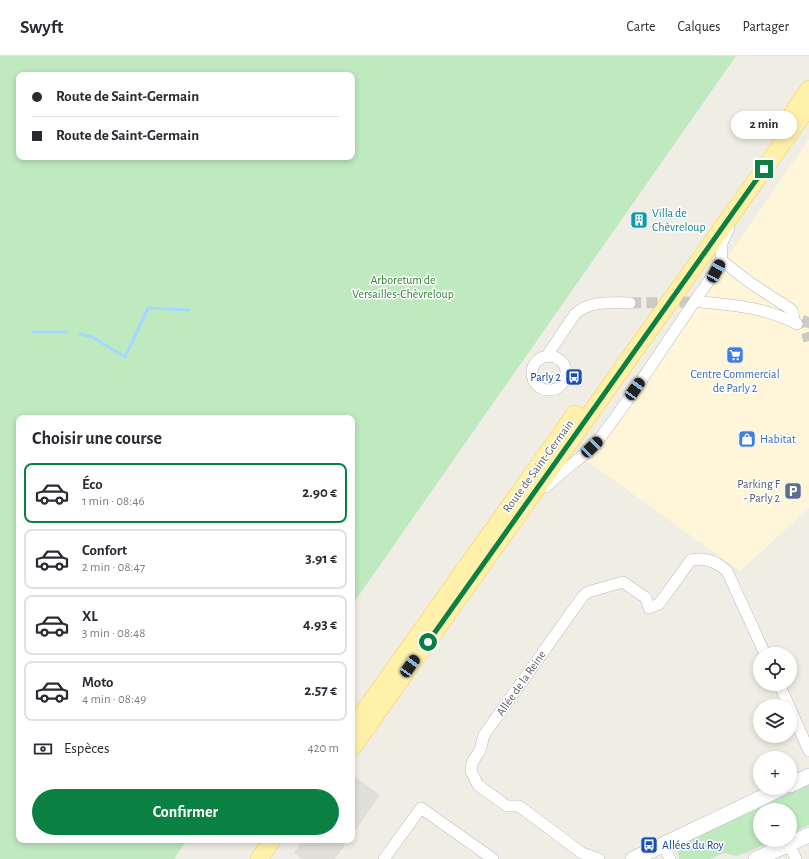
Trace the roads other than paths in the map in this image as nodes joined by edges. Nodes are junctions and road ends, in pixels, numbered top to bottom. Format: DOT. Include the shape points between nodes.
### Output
graph roads {
  1 [pos="809,89"];
  2 [pos="809,106"];
  3 [pos="728,219"];
  4 [pos="721,260"];
  5 [pos="701,302"];
  6 [pos="630,303"];
  7 [pos="557,343"];
  8 [pos="546,357"];
  9 [pos="560,361"];
  10 [pos="533,494"];
  11 [pos="762,647"];
  12 [pos="355,724"];
  13 [pos="797,725"];
  14 [pos="355,744"];
  15 [pos="809,752"];
  16 [pos="809,776"];
  17 [pos="797,781"];
  18 [pos="769,795"];
  19 [pos="809,835"];
  20 [pos="797,840"];
  21 [pos="270,843"];
  22 [pos="284,843"];
  23 [pos="782,847"];
  24 [pos="790,847"];
  25 [pos="667,852"];
  26 [pos="259,859"];
  27 [pos="272,859"];
  28 [pos="384,859"];
  29 [pos="492,859"];
  30 [pos="599,859"];
  31 [pos="633,859"];
  32 [pos="756,859"];
  33 [pos="796,859"];
  1 -- 12 [label="main road, Route de Saint-Germain"];
  2 -- 3 [label="main road, Route de Saint-Germain"];
  3 -- 4 [label="street" via="729,229 722,243"];
  3 -- 10 [label="main road, Route de Saint-Germain"];
  4 -- 5 [label="street" via="792,310 796,323 768,312 738,305"];
  4 -- 10 [label="street" via="679,326 599,440 558,473 542,492"];
  6 -- 7 [label="street" via="600,303 583,308 575,314"];
  7 -- 8 [label="street"];
  7 -- 9 [label="street"];
  8 -- 9 [label="street" via="551,356"];
  8 -- 9 [label="street" via="538,361 532,374 535,383 543,389 554,389 562,383 566,369"];
  10 -- 14 [label="main road, Route de Saint-Germain"];
  11 -- 30 [label="street, Allée de la Reine" via="727,571 719,564 701,558 692,560 659,604 649,608 646,598 623,582 588,592 583,596 484,735 470,772 478,785 507,806 519,806 582,853"];
  13 -- 15 [label="street"];
  16 -- 17 [label="main road"];
  18 -- 25 [label="main road"];
  19 -- 20 [label="main road"];
  21 -- 26 [label="main road"];
  22 -- 27 [label="main road"];
  23 -- 32 [label="main road"];
  24 -- 33 [label="street"];
  25 -- 31 [label="main road"];
  28 -- 29 [label="street" via="421,808"];
}
